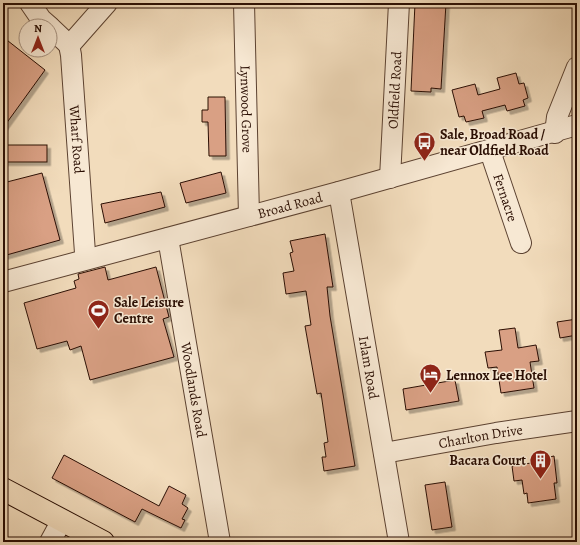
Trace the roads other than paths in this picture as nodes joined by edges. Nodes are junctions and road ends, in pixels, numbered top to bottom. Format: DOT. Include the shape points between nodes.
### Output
graph roads {
  1 [pos="30,3"];
  2 [pos="107,3"];
  3 [pos="244,3"];
  4 [pos="399,3"];
  5 [pos="40,18"];
  6 [pos="58,36"];
  7 [pos="69,46"];
  8 [pos="576,70"];
  9 [pos="577,125"];
  10 [pos="555,133"];
  11 [pos="490,151"];
  12 [pos="390,178"];
  13 [pos="339,192"];
  14 [pos="249,216"];
  15 [pos="168,238"];
  16 [pos="521,243"];
  17 [pos="87,259"];
  18 [pos="3,282"];
  19 [pos="577,421"];
  20 [pos="384,453"];
  21 [pos="3,489"];
  22 [pos="62,520"];
  23 [pos="50,542"];
  24 [pos="103,542"];
  25 [pos="220,542"];
  26 [pos="399,542"];
  1 -- 5 [label="street"];
  2 -- 7 [label="street"];
  3 -- 14 [label="street, Lynwood Grove"];
  4 -- 12 [label="street, Oldfield Road"];
  6 -- 7 [label="street"];
  7 -- 17 [label="street, Wharf Road"];
  8 -- 10 [label="street" via="557,117"];
  9 -- 10 [label="street, Broad Road"];
  10 -- 11 [label="street, Broad Road"];
  11 -- 12 [label="street, Broad Road"];
  11 -- 16 [label="street, Fernacre"];
  12 -- 13 [label="street, Broad Road"];
  13 -- 14 [label="street, Broad Road"];
  13 -- 20 [label="street, Irlam Road"];
  14 -- 15 [label="street, Broad Road"];
  15 -- 17 [label="street, Broad Road"];
  15 -- 25 [label="street, Woodlands Road"];
  17 -- 18 [label="street, Broad Road"];
  19 -- 20 [label="street, Charlton Drive"];
  20 -- 26 [label="street, Irlam Road"];
  21 -- 22 [label="main road"];
  22 -- 23 [label="street"];
  22 -- 24 [label="main road"];
}
